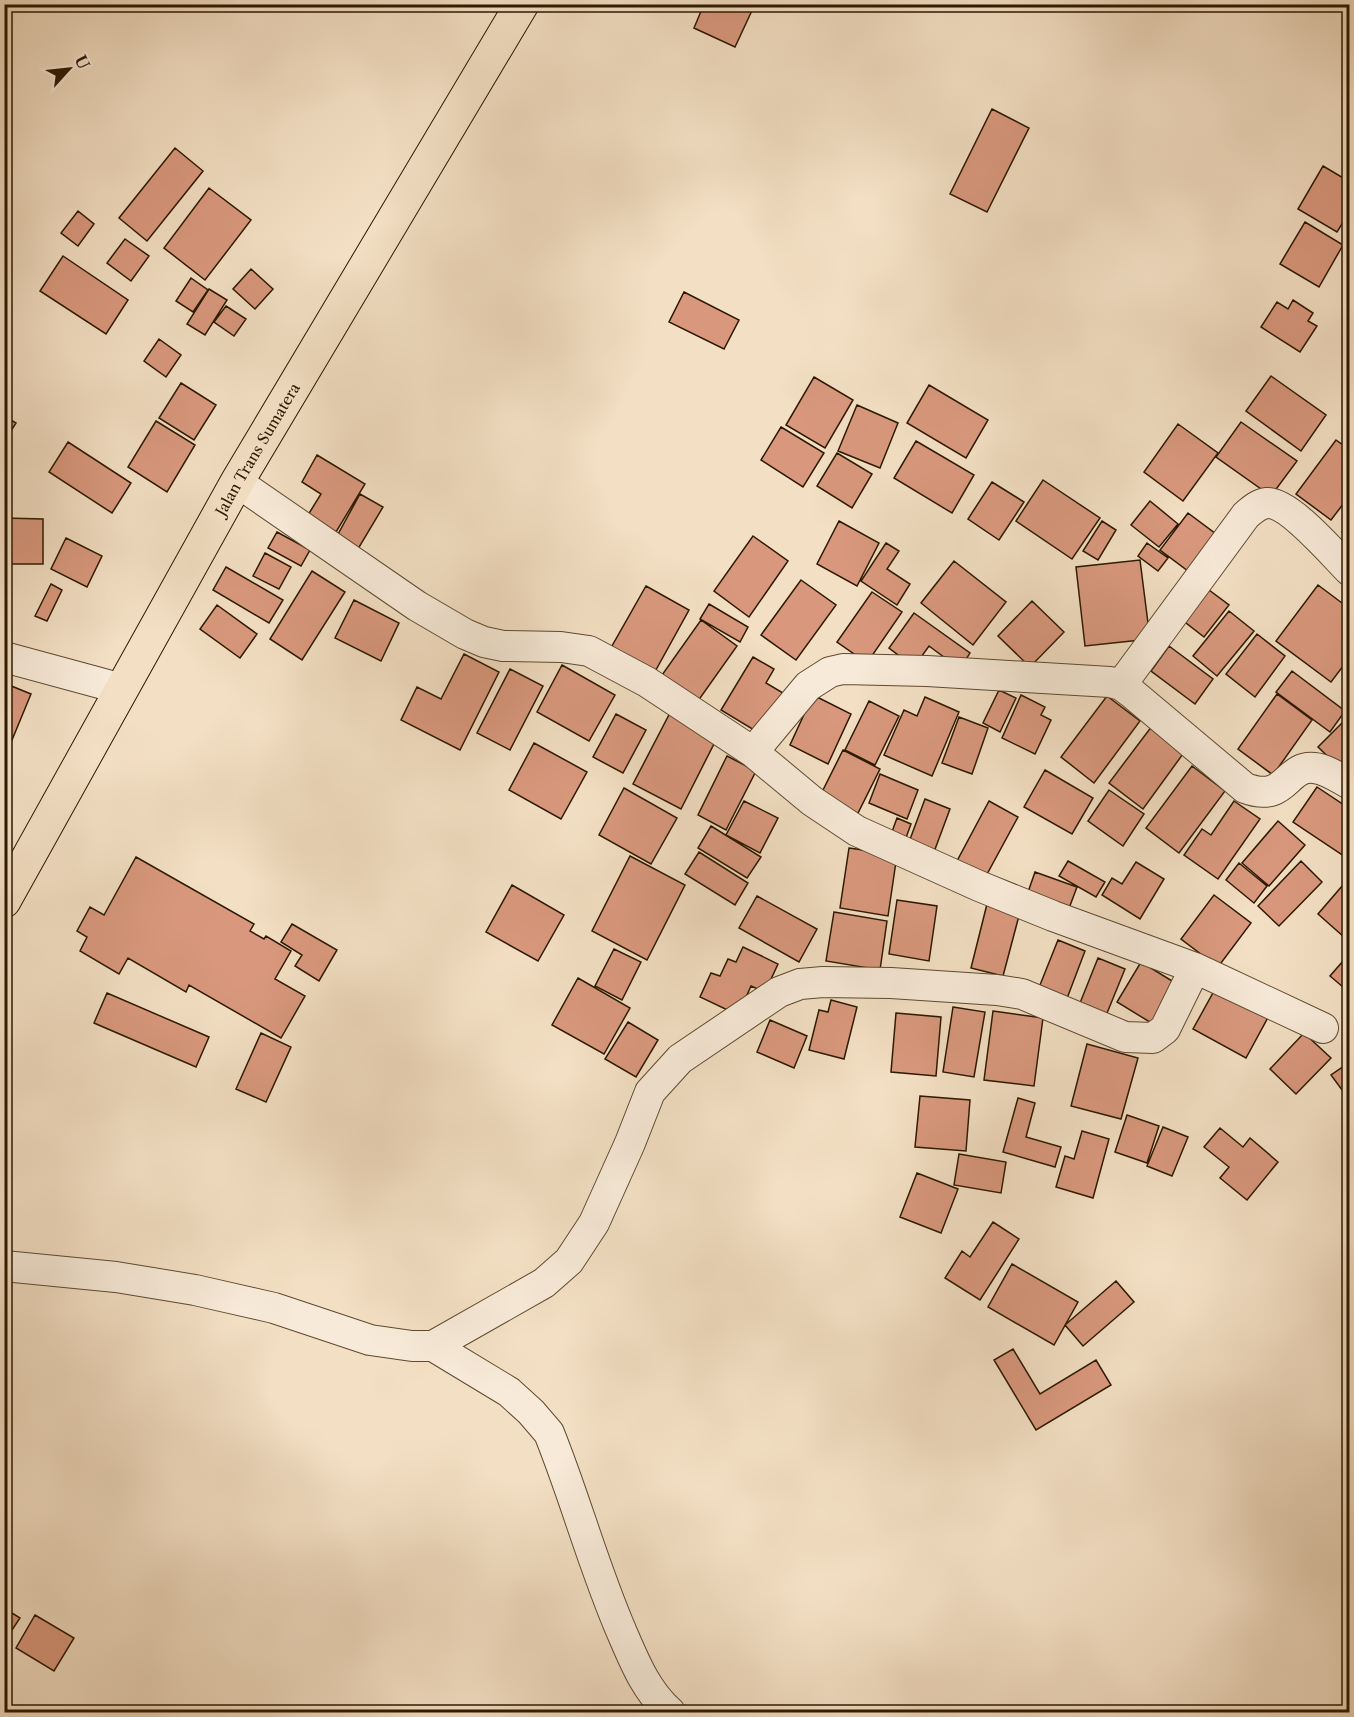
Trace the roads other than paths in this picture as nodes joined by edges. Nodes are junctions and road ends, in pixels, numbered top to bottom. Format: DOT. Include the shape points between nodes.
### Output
graph roads {
  1 [pos="522,4"];
  2 [pos="237,482"];
  3 [pos="1350,571"];
  4 [pos="4,657"];
  5 [pos="1121,686"];
  6 [pos="122,689"];
  7 [pos="753,752"];
  8 [pos="1350,784"];
  9 [pos="4,902"];
  10 [pos="1195,968"];
  11 [pos="1323,1028"];
  12 [pos="4,1266"];
  13 [pos="434,1346"];
  14 [pos="670,1713"];
  1 -- 2 [label="highway, Jalan Trans Sumatera"];
  2 -- 6 [label="highway, Jalan Trans Sumatera"];
  2 -- 7 [label="street" via="417,606 465,634 502,646 589,651 646,682"];
  3 -- 5 [label="street" via="1283,507 1267,503 1254,508"];
  4 -- 6 [label="street"];
  5 -- 7 [label="street" via="1099,681 843,669 808,686"];
  5 -- 8 [label="street" via="1245,788 1267,793 1302,769 1312,767"];
  6 -- 9 [label="highway, Jalan Trans Sumatera"];
  7 -- 10 [label="street" via="812,801 857,831 1053,916"];
  10 -- 11 [label="street"];
  10 -- 13 [label="street" via="1165,1029 1153,1038 1125,1036 1022,994 998,990 822,982 800,984 779,992 680,1059 650,1092 594,1223 569,1261 544,1283"];
  12 -- 13 [label="street" via="116,1277 195,1290 274,1308 370,1340"];
  13 -- 14 [label="street" via="509,1392 549,1433 637,1669 657,1701"];
}
